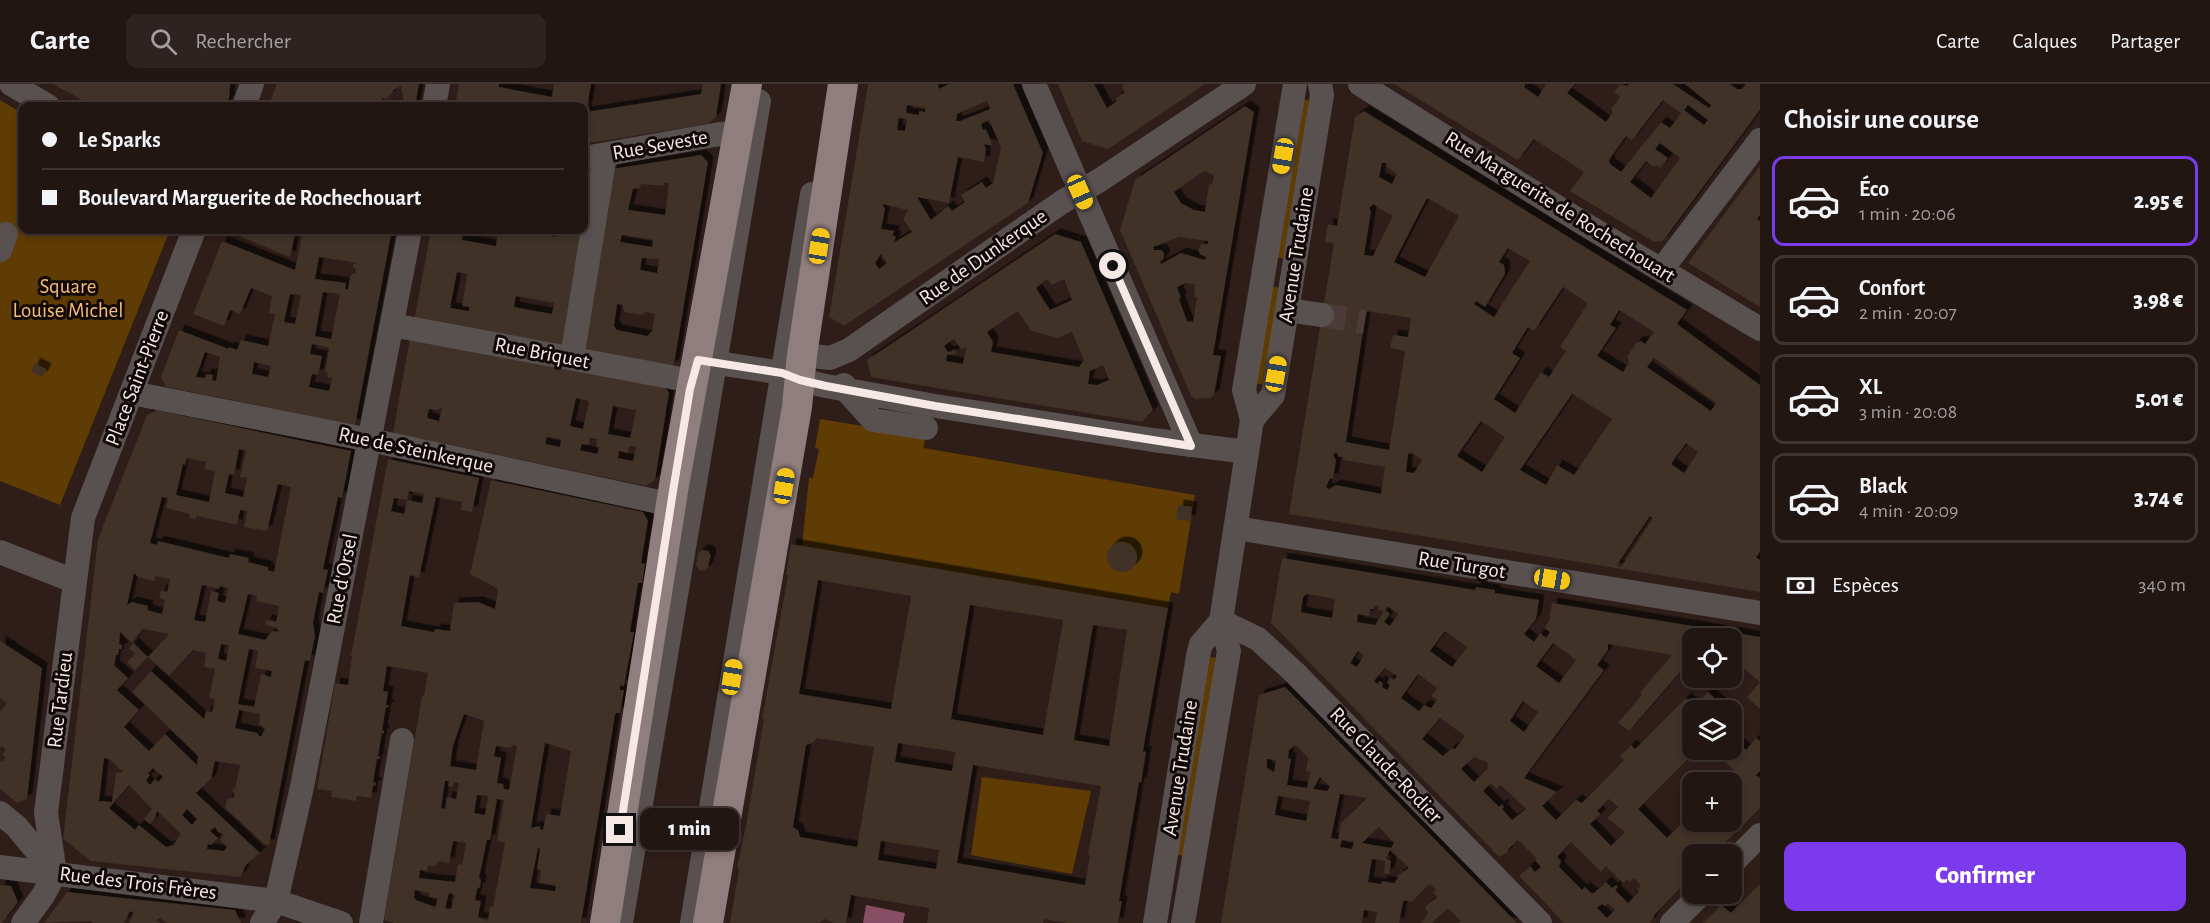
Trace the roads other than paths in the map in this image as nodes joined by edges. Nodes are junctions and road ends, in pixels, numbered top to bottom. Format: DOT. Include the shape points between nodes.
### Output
graph roads {
  1 [pos="11,84"];
  2 [pos="252,84"];
  3 [pos="438,84"];
  4 [pos="747,84"];
  5 [pos="762,84"];
  6 [pos="830,84"];
  7 [pos="843,84"];
  8 [pos="1034,84"];
  9 [pos="1244,84"];
  10 [pos="1295,84"];
  11 [pos="1320,84"];
  12 [pos="1360,84"];
  13 [pos="41,102"];
  14 [pos="245,102"];
  15 [pos="435,102"];
  16 [pos="738,133"];
  17 [pos="1760,140"];
  18 [pos="594,157"];
  19 [pos="1080,192"];
  20 [pos="588,212"];
  21 [pos="192,234"];
  22 [pos="409,234"];
  23 [pos="586,234"];
  24 [pos="1662,269"];
  25 [pos="1287,310"];
  26 [pos="1322,315"];
  27 [pos="392,325"];
  28 [pos="1760,329"];
  29 [pos="844,353"];
  30 [pos="572,358"];
  31 [pos="701,368"];
  32 [pos="789,370"];
  33 [pos="846,390"];
  34 [pos="132,393"];
  35 [pos="1252,420"];
  36 [pos="926,428"];
  37 [pos="370,440"];
  38 [pos="1191,446"];
  39 [pos="1247,452"];
  40 [pos="687,508"];
  41 [pos="81,527"];
  42 [pos="1236,528"];
  43 [pos="0,552"];
  44 [pos="74,580"];
  45 [pos="1760,613"];
  46 [pos="1221,621"];
  47 [pos="402,740"];
  48 [pos="0,813"];
  49 [pos="1760,835"];
  50 [pos="1742,853"];
  51 [pos="0,867"];
  52 [pos="55,873"];
  53 [pos="276,901"];
  54 [pos="1691,904"];
  55 [pos="22,923"];
  56 [pos="262,923"];
  57 [pos="341,923"];
  58 [pos="371,923"];
  59 [pos="606,923"];
  60 [pos="621,923"];
  61 [pos="692,923"];
  62 [pos="708,923"];
  63 [pos="1155,923"];
  64 [pos="1183,923"];
  65 [pos="1540,923"];
  66 [pos="1672,923"];
  1 -- 13 [label="street"];
  2 -- 14 [label="street"];
  3 -- 15 [label="street"];
  4 -- 16 [label="main road"];
  5 -- 31 [label="street"];
  6 -- 32 [label="street"];
  7 -- 32 [label="main road"];
  8 -- 19 [label="street"];
  9 -- 19 [label="street, Rue de Dunkerque"];
  10 -- 35 [label="street, Avenue Trudaine" via="1244,390"];
  11 -- 25 [label="street, Avenue Trudaine" via="1322,95"];
  12 -- 24 [label="street, Rue Marguerite de Rochechouart"];
  16 -- 18 [label="street, Rue Seveste"];
  16 -- 31 [label="main road"];
  17 -- 24 [label="street"];
  18 -- 20 [label="street"];
  19 -- 29 [label="street, Rue de Dunkerque"];
  19 -- 38 [label="street"];
  21 -- 34 [label="street, Place Saint-Pierre"];
  22 -- 27 [label="street, Rue d'Orsel"];
  23 -- 30 [label="street"];
  24 -- 28 [label="street, Rue Marguerite de Rochechouart"];
  25 -- 26 [label="street"];
  25 -- 35 [label="street, Avenue Trudaine" via="1273,395"];
  27 -- 30 [label="street, Rue Briquet"];
  27 -- 37 [label="street, Rue d'Orsel"];
  29 -- 32 [label="street, Rue de Dunkerque"];
  29 -- 33 [label="street"];
  30 -- 31 [label="street, Rue Briquet"];
  31 -- 32 [label="street, Rue Briquet"];
  31 -- 40 [label="main road"];
  32 -- 33 [label="street"];
  32 -- 61 [label="street"];
  32 -- 62 [label="main road" via="781,502"];
  33 -- 36 [label="street" via="873,420"];
  33 -- 38 [label="street"];
  34 -- 37 [label="street, Rue de Steinkerque"];
  34 -- 41 [label="street, Place Saint-Pierre"];
  35 -- 39 [label="street, Avenue Trudaine"];
  37 -- 40 [label="street, Rue de Steinkerque"];
  37 -- 53 [label="street, Rue d'Orsel"];
  38 -- 39 [label="street"];
  39 -- 42 [label="street, Avenue Trudaine"];
  40 -- 59 [label="main road"];
  40 -- 60 [label="street"];
  41 -- 44 [label="street, Rue Tardieu"];
  42 -- 45 [label="street, Rue Turgot"];
  42 -- 46 [label="street, Avenue Trudaine"];
  43 -- 44 [label="street"];
  44 -- 52 [label="street, Rue Tardieu" via="46,813"];
  46 -- 63 [label="street, Avenue Trudaine" via="1201,644"];
  46 -- 64 [label="street, Avenue Trudaine" via="1229,651"];
  46 -- 65 [label="street, Rue Claude-Rodier" via="1258,639 1295,673"];
  47 -- 58 [label="street"];
  48 -- 52 [label="street" via="16,826"];
  49 -- 50 [label="street"];
  51 -- 52 [label="street, Rue des Trois Frères"];
  52 -- 53 [label="street, Rue des Trois Frères"];
  52 -- 55 [label="street"];
  53 -- 56 [label="street, Rue d'Orsel"];
  53 -- 57 [label="street, Rue des Trois Frères"];
  54 -- 66 [label="street"];
}
